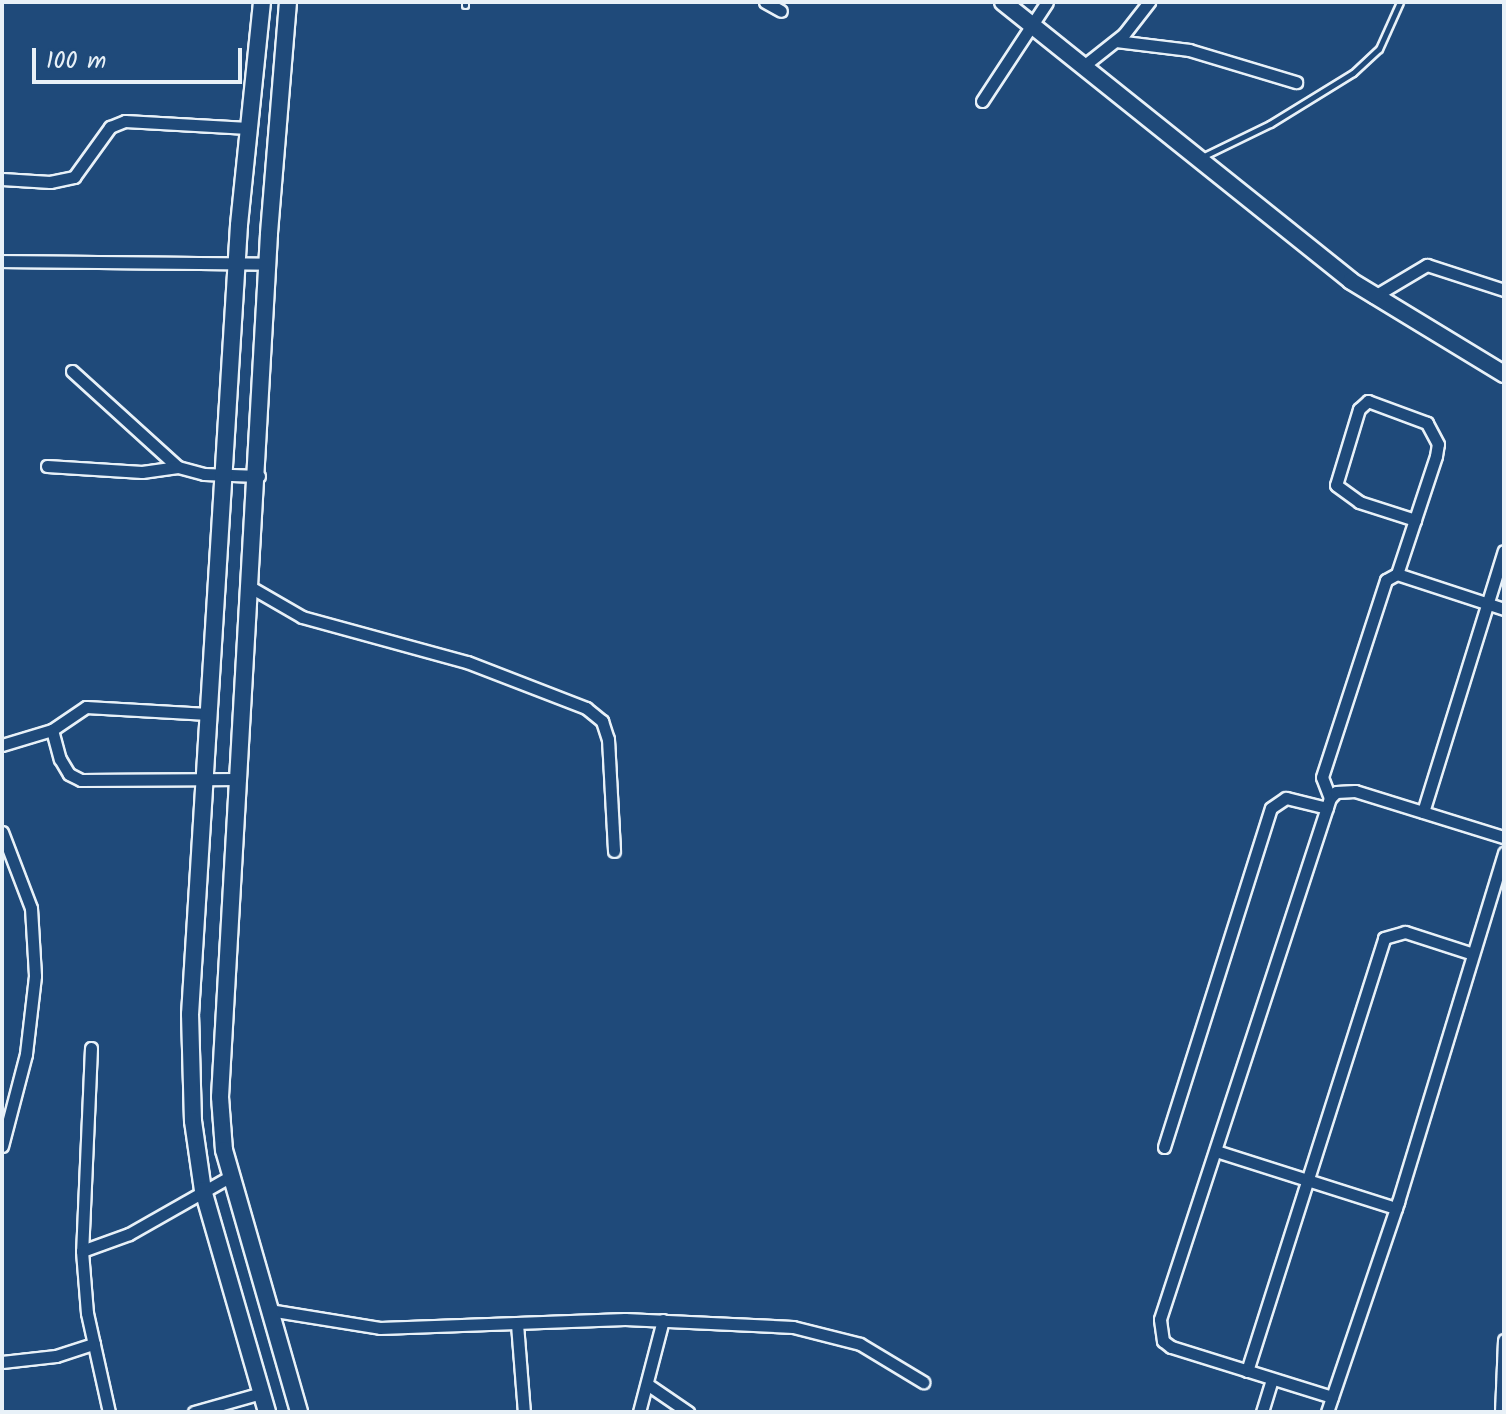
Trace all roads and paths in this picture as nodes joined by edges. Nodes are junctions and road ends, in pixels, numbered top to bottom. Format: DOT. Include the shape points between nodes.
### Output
graph roads {
  1 [pos="262,2"];
  2 [pos="288,2"];
  3 [pos="765,2"];
  4 [pos="1003,2"];
  5 [pos="1047,2"];
  6 [pos="1149,2"];
  7 [pos="1400,2"];
  8 [pos="781,11"];
  9 [pos="1035,27"];
  10 [pos="1116,41"];
  11 [pos="1086,64"];
  12 [pos="1296,82"];
  13 [pos="982,101"];
  14 [pos="248,128"];
  15 [pos="1201,157"];
  16 [pos="2,179"];
  17 [pos="2,261"];
  18 [pos="236,263"];
  19 [pos="268,264"];
  20 [pos="1504,290"];
  21 [pos="1373,297"];
  22 [pos="72,371"];
  23 [pos="1504,374"];
  24 [pos="47,466"];
  25 [pos="178,467"];
  26 [pos="223,475"];
  27 [pos="259,476"];
  28 [pos="1415,520"];
  29 [pos="1504,551"];
  30 [pos="1397,574"];
  31 [pos="252,588"];
  32 [pos="1487,604"];
  33 [pos="1504,609"];
  34 [pos="208,714"];
  35 [pos="52,730"];
  36 [pos="2,745"];
  37 [pos="240,779"];
  38 [pos="204,781"];
  39 [pos="1329,803"];
  40 [pos="1423,812"];
  41 [pos="2,832"];
  42 [pos="1504,837"];
  43 [pos="614,851"];
  44 [pos="1504,853"];
  45 [pos="1473,954"];
  46 [pos="91,1048"];
  47 [pos="2,1146"];
  48 [pos="1164,1147"];
  49 [pos="1216,1151"];
  50 [pos="231,1176"];
  51 [pos="1304,1179"];
  52 [pos="203,1190"];
  53 [pos="1396,1208"];
  54 [pos="82,1251"];
  55 [pos="269,1310"];
  56 [pos="663,1320"];
  57 [pos="517,1324"];
  58 [pos="1504,1340"];
  59 [pos="94,1344"];
  60 [pos="2,1362"];
  61 [pos="1247,1371"];
  62 [pos="1272,1379"];
  63 [pos="923,1382"];
  64 [pos="647,1384"];
  65 [pos="261,1393"];
  66 [pos="1332,1397"];
  67 [pos="109,1412"];
  68 [pos="194,1412"];
  69 [pos="267,1412"];
  70 [pos="299,1412"];
  71 [pos="524,1412"];
  72 [pos="639,1412"];
  73 [pos="688,1412"];
  74 [pos="1262,1412"];
  75 [pos="1327,1412"];
  76 [pos="1501,1412"];
  1 -- 14 [label="street"];
  2 -- 19 [label="street"];
  3 -- 8 [label="street"];
  4 -- 9 [label="street"];
  5 -- 9 [label="street"];
  6 -- 10 [label="street"];
  7 -- 15 [label="lane" via="1379,49 1353,73 1270,124"];
  9 -- 11 [label="street"];
  9 -- 13 [label="street"];
  10 -- 11 [label="street"];
  10 -- 12 [label="street" via="1189,50"];
  11 -- 15 [label="street"];
  14 -- 16 [label="street" via="125,121 110,127 74,177 50,182"];
  14 -- 18 [label="street"];
  15 -- 21 [label="street"];
  17 -- 18 [label="street"];
  18 -- 19 [label="street"];
  18 -- 26 [label="street"];
  19 -- 27 [label="street"];
  20 -- 21 [label="street" via="1427,265"];
  21 -- 23 [label="street"];
  22 -- 25 [label="street"];
  24 -- 25 [label="street" via="142,472"];
  25 -- 26 [label="street"];
  26 -- 27 [label="street"];
  26 -- 34 [label="street"];
  27 -- 31 [label="street"];
  28 -- 28 [label="street" via="1359,502 1336,485 1359,409 1368,401 1383,402 1436,432 1436,456"];
  28 -- 30 [label="street"];
  29 -- 32 [label="street"];
  30 -- 32 [label="street"];
  30 -- 39 [label="street" via="1380,589 1326,761 1323,787"];
  31 -- 37 [label="street"];
  31 -- 43 [label="street" via="302,617 467,662 586,708 602,721 608,739"];
  32 -- 33 [label="street"];
  32 -- 40 [label="street"];
  34 -- 35 [label="street" via="86,707"];
  34 -- 38 [label="street"];
  35 -- 36 [label="street"];
  35 -- 38 [label="street" via="60,759 69,774 81,780"];
  37 -- 38 [label="street"];
  37 -- 50 [label="street" via="220,1097"];
  38 -- 52 [label="street" via="190,1014 193,1121"];
  39 -- 40 [label="street" via="1336,792 1355,791"];
  39 -- 48 [label="street" via="1286,798 1271,808"];
  39 -- 49 [label="street"];
  40 -- 42 [label="street"];
  41 -- 47 [label="street" via="31,908 35,976 26,1054"];
  44 -- 45 [label="street"];
  45 -- 51 [label="street" via="1405,932 1384,938"];
  45 -- 53 [label="street"];
  46 -- 54 [label="street"];
  49 -- 51 [label="street"];
  49 -- 61 [label="street" via="1159,1331 1171,1347"];
  50 -- 52 [label="street"];
  50 -- 55 [label="street"];
  51 -- 53 [label="street"];
  51 -- 61 [label="street"];
  52 -- 54 [label="street" via="129,1234"];
  52 -- 65 [label="street"];
  53 -- 66 [label="street"];
  54 -- 59 [label="street"];
  55 -- 57 [label="street" via="380,1328"];
  55 -- 70 [label="street"];
  56 -- 57 [label="street"];
  56 -- 63 [label="street" via="793,1327 832,1336 860,1344"];
  56 -- 64 [label="street"];
  57 -- 71 [label="street"];
  58 -- 76 [label="street"];
  59 -- 60 [label="street" via="56,1356"];
  59 -- 67 [label="street"];
  61 -- 62 [label="street"];
  62 -- 66 [label="street"];
  62 -- 74 [label="street"];
  64 -- 72 [label="street"];
  64 -- 73 [label="street"];
  65 -- 68 [label="street"];
  65 -- 69 [label="street"];
  66 -- 75 [label="street"];
}
